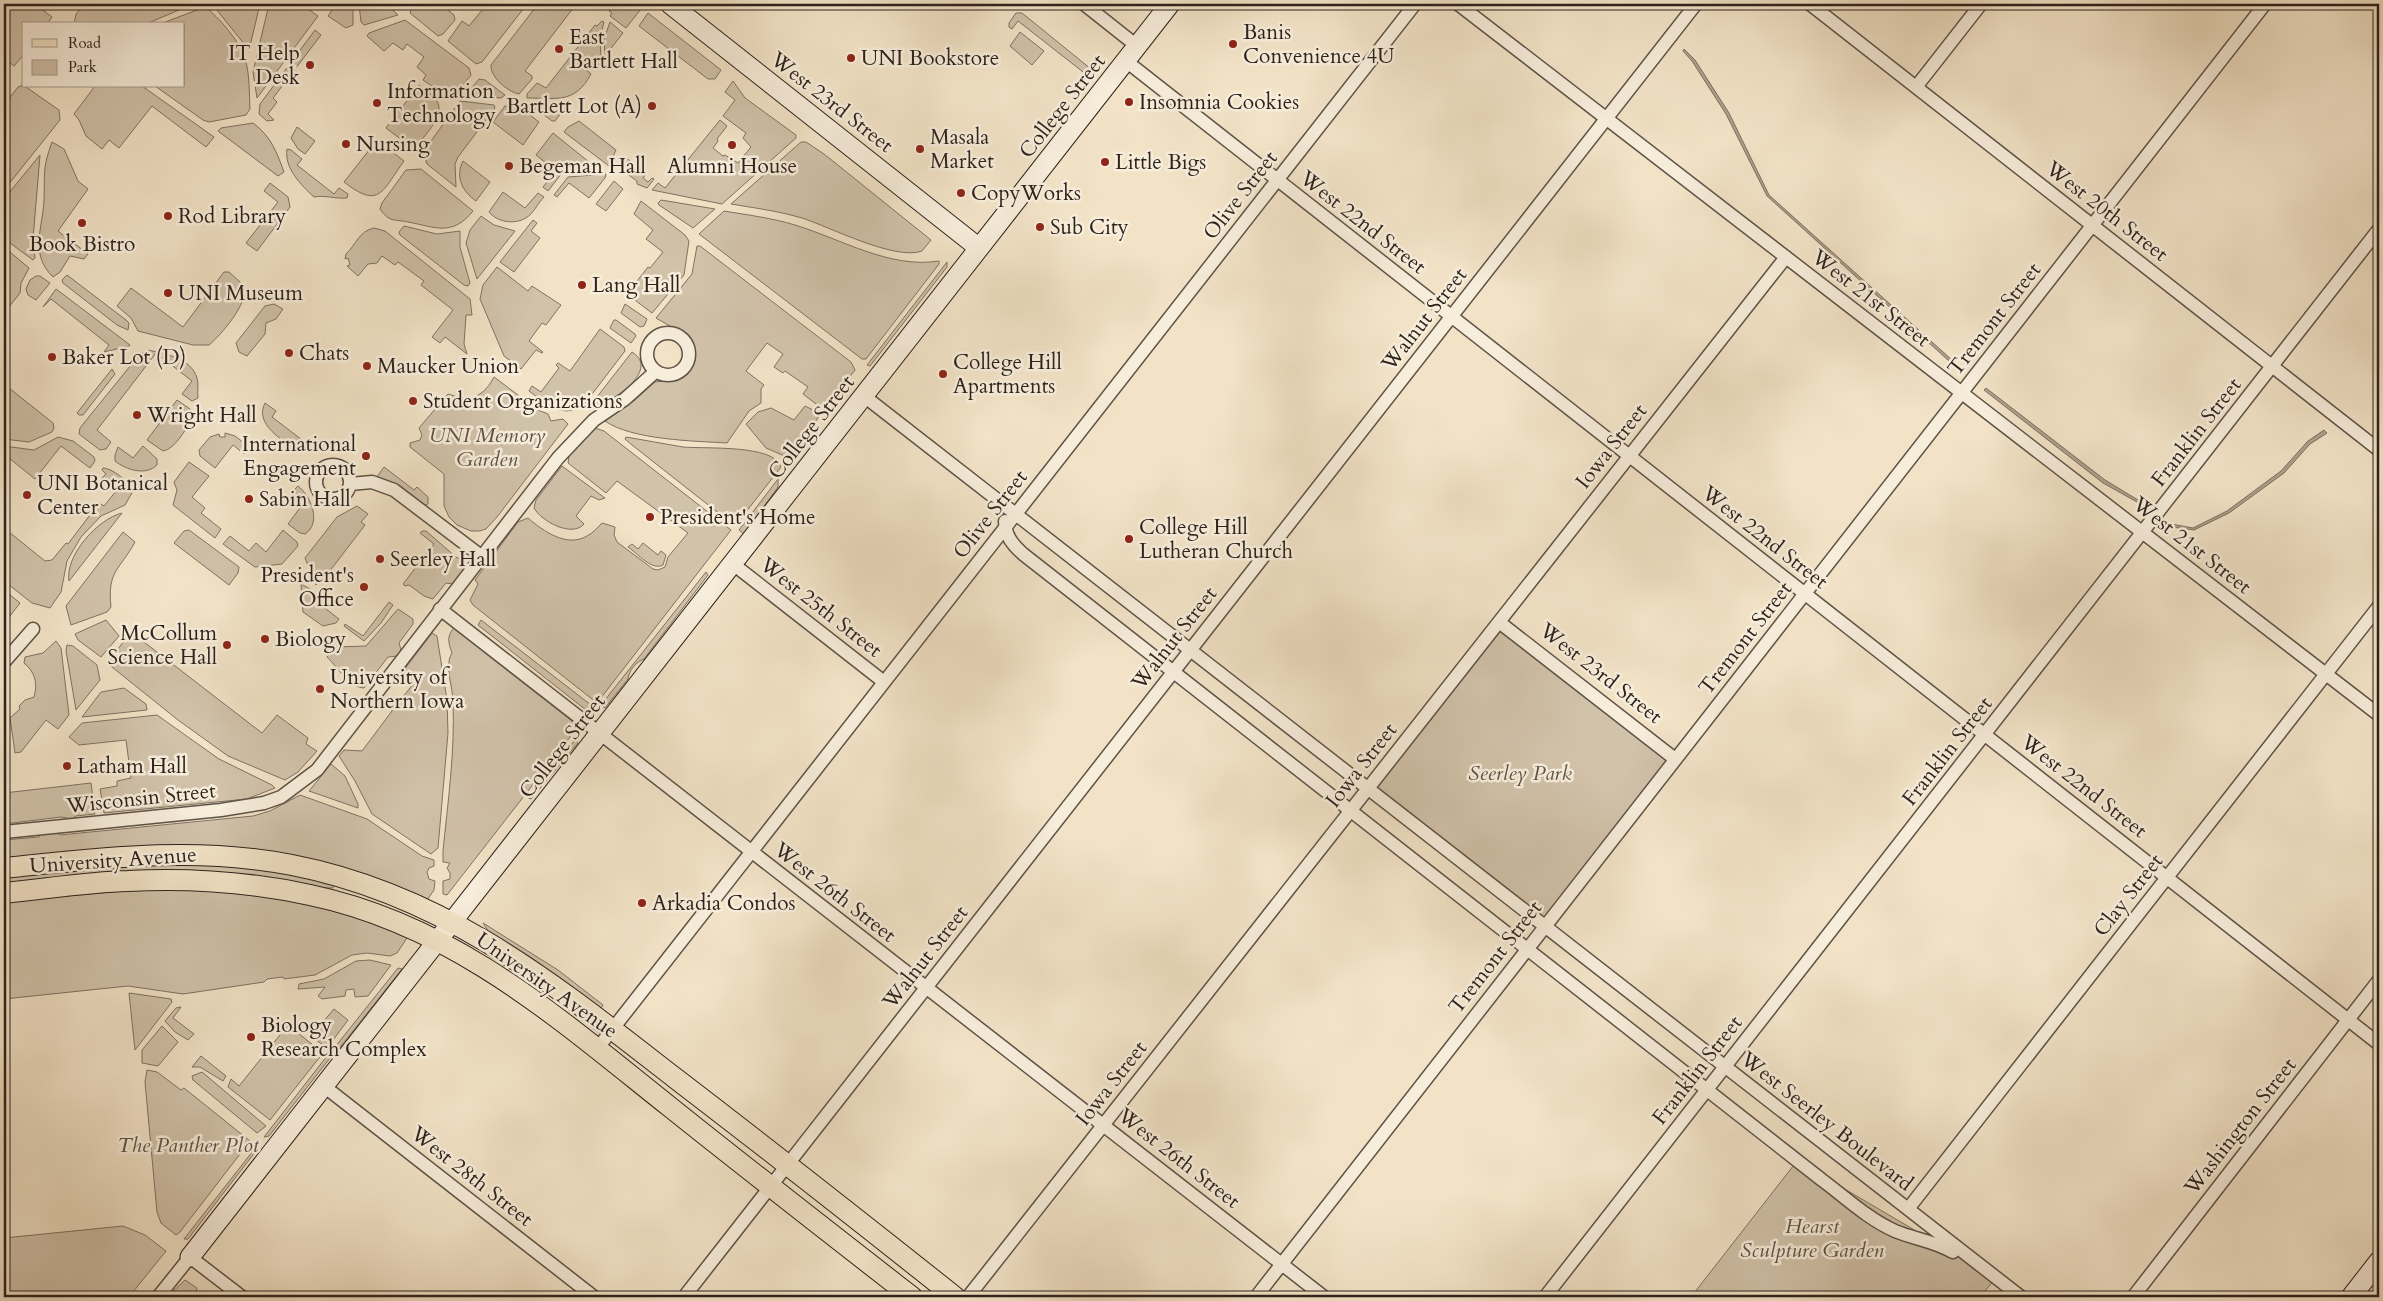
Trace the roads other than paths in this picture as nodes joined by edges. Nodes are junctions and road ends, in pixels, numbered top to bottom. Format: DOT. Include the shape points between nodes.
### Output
graph roads {
  1 [pos="670,4"];
  2 [pos="1084,4"];
  3 [pos="1170,4"];
  4 [pos="1416,4"];
  5 [pos="1458,4"];
  6 [pos="1696,4"];
  7 [pos="1810,4"];
  8 [pos="1981,4"];
  9 [pos="2265,4"];
  10 [pos="1131,53"];
  11 [pos="1916,87"];
  12 [pos="1606,118"];
  13 [pos="1277,180"];
  14 [pos="2092,225"];
  15 [pos="2379,230"];
  16 [pos="975,246"];
  17 [pos="1786,257"];
  18 [pos="1451,316"];
  19 [pos="2272,366"];
  20 [pos="655,372"];
  21 [pos="1962,393"];
  22 [pos="864,396"];
  23 [pos="2379,450"];
  24 [pos="1630,456"];
  25 [pos="972,480"];
  26 [pos="350,484"];
  27 [pos="1016,514"];
  28 [pos="1005,527"];
  29 [pos="2147,527"];
  30 [pos="481,556"];
  31 [pos="734,564"];
  32 [pos="1805,594"];
  33 [pos="2379,606"];
  34 [pos="440,610"];
  35 [pos="1499,622"];
  36 [pos="33,629"];
  37 [pos="1190,650"];
  38 [pos="4,662"];
  39 [pos="1174,672"];
  40 [pos="2326,674"];
  41 [pos="884,682"];
  42 [pos="2379,715"];
  43 [pos="1985,734"];
  44 [pos="601,735"];
  45 [pos="1675,760"];
  46 [pos="1368,788"];
  47 [pos="1350,811"];
  48 [pos="4,832"];
  49 [pos="752,852"];
  50 [pos="4,868"];
  51 [pos="2167,877"];
  52 [pos="4,893"];
  53 [pos="453,922"];
  54 [pos="1545,926"];
  55 [pos="439,940"];
  56 [pos="1528,949"];
  57 [pos="2379,980"];
  58 [pos="926,987"];
  59 [pos="2348,1020"];
  60 [pos="612,1029"];
  61 [pos="2379,1044"];
  62 [pos="597,1049"];
  63 [pos="1725,1067"];
  64 [pos="325,1087"];
  65 [pos="1707,1090"];
  66 [pos="1103,1125"];
  67 [pos="788,1164"];
  68 [pos="770,1187"];
  69 [pos="1908,1209"];
  70 [pos="190,1257"];
  71 [pos="2379,1261"];
  72 [pos="1282,1264"];
  73 [pos="1996,1278"];
  74 [pos="158,1297"];
  75 [pos="242,1297"];
  76 [pos="594,1297"];
  77 [pos="684,1297"];
  78 [pos="912,1297"];
  79 [pos="955,1297"];
  80 [pos="968,1297"];
  81 [pos="1256,1297"];
  82 [pos="1324,1297"];
  83 [pos="1546,1297"];
  84 [pos="2021,1297"];
  85 [pos="2133,1297"];
  86 [pos="2351,1297"];
  1 -- 16 [label="street, West 23rd Street"];
  2 -- 10 [label="street, West 22nd Street"];
  3 -- 10 [label="street, College Street"];
  4 -- 13 [label="street, Olive Street"];
  5 -- 12 [label="street, West 21st Street"];
  6 -- 12 [label="street, Walnut Street"];
  7 -- 11 [label="street, West 20th Street"];
  8 -- 11 [label="street"];
  9 -- 14 [label="street, Tremont Street"];
  10 -- 13 [label="street, West 22nd Street"];
  10 -- 16 [label="street, College Street"];
  11 -- 14 [label="street, West 20th Street"];
  12 -- 17 [label="street, West 21st Street"];
  12 -- 18 [label="street, Walnut Street"];
  13 -- 18 [label="street, West 22nd Street"];
  13 -- 27 [label="street, Olive Street"];
  14 -- 19 [label="street, West 20th Street"];
  14 -- 21 [label="street, Tremont Street"];
  15 -- 19 [label="street, Franklin Street"];
  16 -- 22 [label="street, College Street"];
  17 -- 21 [label="street, West 21st Street"];
  17 -- 24 [label="street, Iowa Street"];
  18 -- 24 [label="street, West 22nd Street"];
  18 -- 37 [label="street, Walnut Street"];
  19 -- 23 [label="street, West 20th Street"];
  19 -- 29 [label="street, Franklin Street"];
  20 -- 30 [label="street, Wisconsin Street" via="625,399 594,420 564,451"];
  21 -- 29 [label="street, West 21st Street"];
  21 -- 32 [label="street, Tremont Street"];
  22 -- 25 [label="street, West Seerley Boulevard"];
  22 -- 31 [label="street, College Street"];
  24 -- 32 [label="street, West 22nd Street"];
  24 -- 35 [label="street, Iowa Street"];
  25 -- 27 [label="street, West Seerley Boulevard"];
  25 -- 28 [label="street, West Seerley Boulevard" via="1004,514"];
  26 -- 30 [label="street" via="372,482 394,490"];
  27 -- 28 [label="street, Olive Street"];
  27 -- 37 [label="street, West Seerley Boulevard"];
  28 -- 39 [label="street, West Seerley Boulevard" via="1011,542 1023,554"];
  28 -- 41 [label="street, Olive Street"];
  29 -- 40 [label="street, West 21st Street"];
  29 -- 43 [label="street, Franklin Street"];
  30 -- 34 [label="street, Wisconsin Street"];
  31 -- 41 [label="street, West 25th Street"];
  31 -- 44 [label="street, College Street"];
  32 -- 43 [label="street, West 22nd Street"];
  32 -- 45 [label="street, Tremont Street"];
  33 -- 40 [label="street, Clay Street"];
  34 -- 44 [label="street, West 26th Street"];
  34 -- 48 [label="street, Wisconsin Street" via="317,770 281,797 221,810"];
  35 -- 45 [label="street, West 23rd Street"];
  35 -- 46 [label="street, Iowa Street"];
  36 -- 38 [label="street"];
  37 -- 39 [label="street, Walnut Street"];
  37 -- 46 [label="street, West Seerley Boulevard"];
  39 -- 47 [label="street, West Seerley Boulevard"];
  39 -- 58 [label="street, Walnut Street"];
  40 -- 42 [label="street, West 21st Street"];
  40 -- 51 [label="street, Clay Street"];
  41 -- 49 [label="street, Olive Street"];
  43 -- 51 [label="street, West 22nd Street"];
  43 -- 63 [label="street, Franklin Street"];
  44 -- 49 [label="street, West 26th Street"];
  44 -- 53 [label="street, College Street"];
  45 -- 54 [label="street, Tremont Street"];
  46 -- 47 [label="street, Iowa Street"];
  46 -- 54 [label="street, West Seerley Boulevard"];
  47 -- 56 [label="street, West Seerley Boulevard"];
  47 -- 66 [label="street, Iowa Street"];
  49 -- 58 [label="street, West 26th Street"];
  49 -- 60 [label="street, Olive Street"];
  50 -- 53 [label="main road, University Avenue" via="128,855 196,853 244,857 321,872 389,894"];
  51 -- 59 [label="street, West 22nd Street"];
  51 -- 69 [label="street, Clay Street"];
  52 -- 55 [label="main road, University Avenue" via="126,881 230,882 345,904"];
  53 -- 55 [label="street, College Street"];
  53 -- 60 [label="main road, University Avenue" via="525,964"];
  54 -- 56 [label="street, Tremont Street"];
  54 -- 63 [label="street, West Seerley Boulevard"];
  55 -- 62 [label="main road, University Avenue" via="512,984"];
  55 -- 64 [label="street, College Street"];
  56 -- 65 [label="street, West Seerley Boulevard"];
  56 -- 72 [label="street, Tremont Street"];
  57 -- 59 [label="street, Washington Street"];
  58 -- 66 [label="street, West 26th Street"];
  58 -- 67 [label="street, Walnut Street"];
  59 -- 61 [label="street, West 22nd Street"];
  59 -- 85 [label="street, Washington Street"];
  60 -- 62 [label="street, Olive Street"];
  60 -- 67 [label="main road, University Avenue"];
  62 -- 68 [label="main road, University Avenue"];
  63 -- 65 [label="street, Franklin Street"];
  63 -- 69 [label="street, West Seerley Boulevard"];
  64 -- 70 [label="street, College Street"];
  64 -- 76 [label="street, West 28th Street"];
  65 -- 73 [label="street, West Seerley Boulevard" via="1881,1224 1896,1232 1940,1245"];
  65 -- 83 [label="street, Franklin Street"];
  66 -- 72 [label="street, West 26th Street"];
  66 -- 80 [label="street, Iowa Street"];
  67 -- 68 [label="street, Walnut Street"];
  67 -- 79 [label="main road, University Avenue"];
  68 -- 77 [label="street, Walnut Street"];
  68 -- 78 [label="main road, University Avenue"];
  69 -- 73 [label="street, West Seerley Boulevard"];
  70 -- 74 [label="street"];
  70 -- 75 [label="street"];
  71 -- 86 [label="street"];
  72 -- 81 [label="street, Tremont Street"];
  72 -- 82 [label="street, West 26th Street"];
  73 -- 84 [label="street, West Seerley Boulevard"];
}
